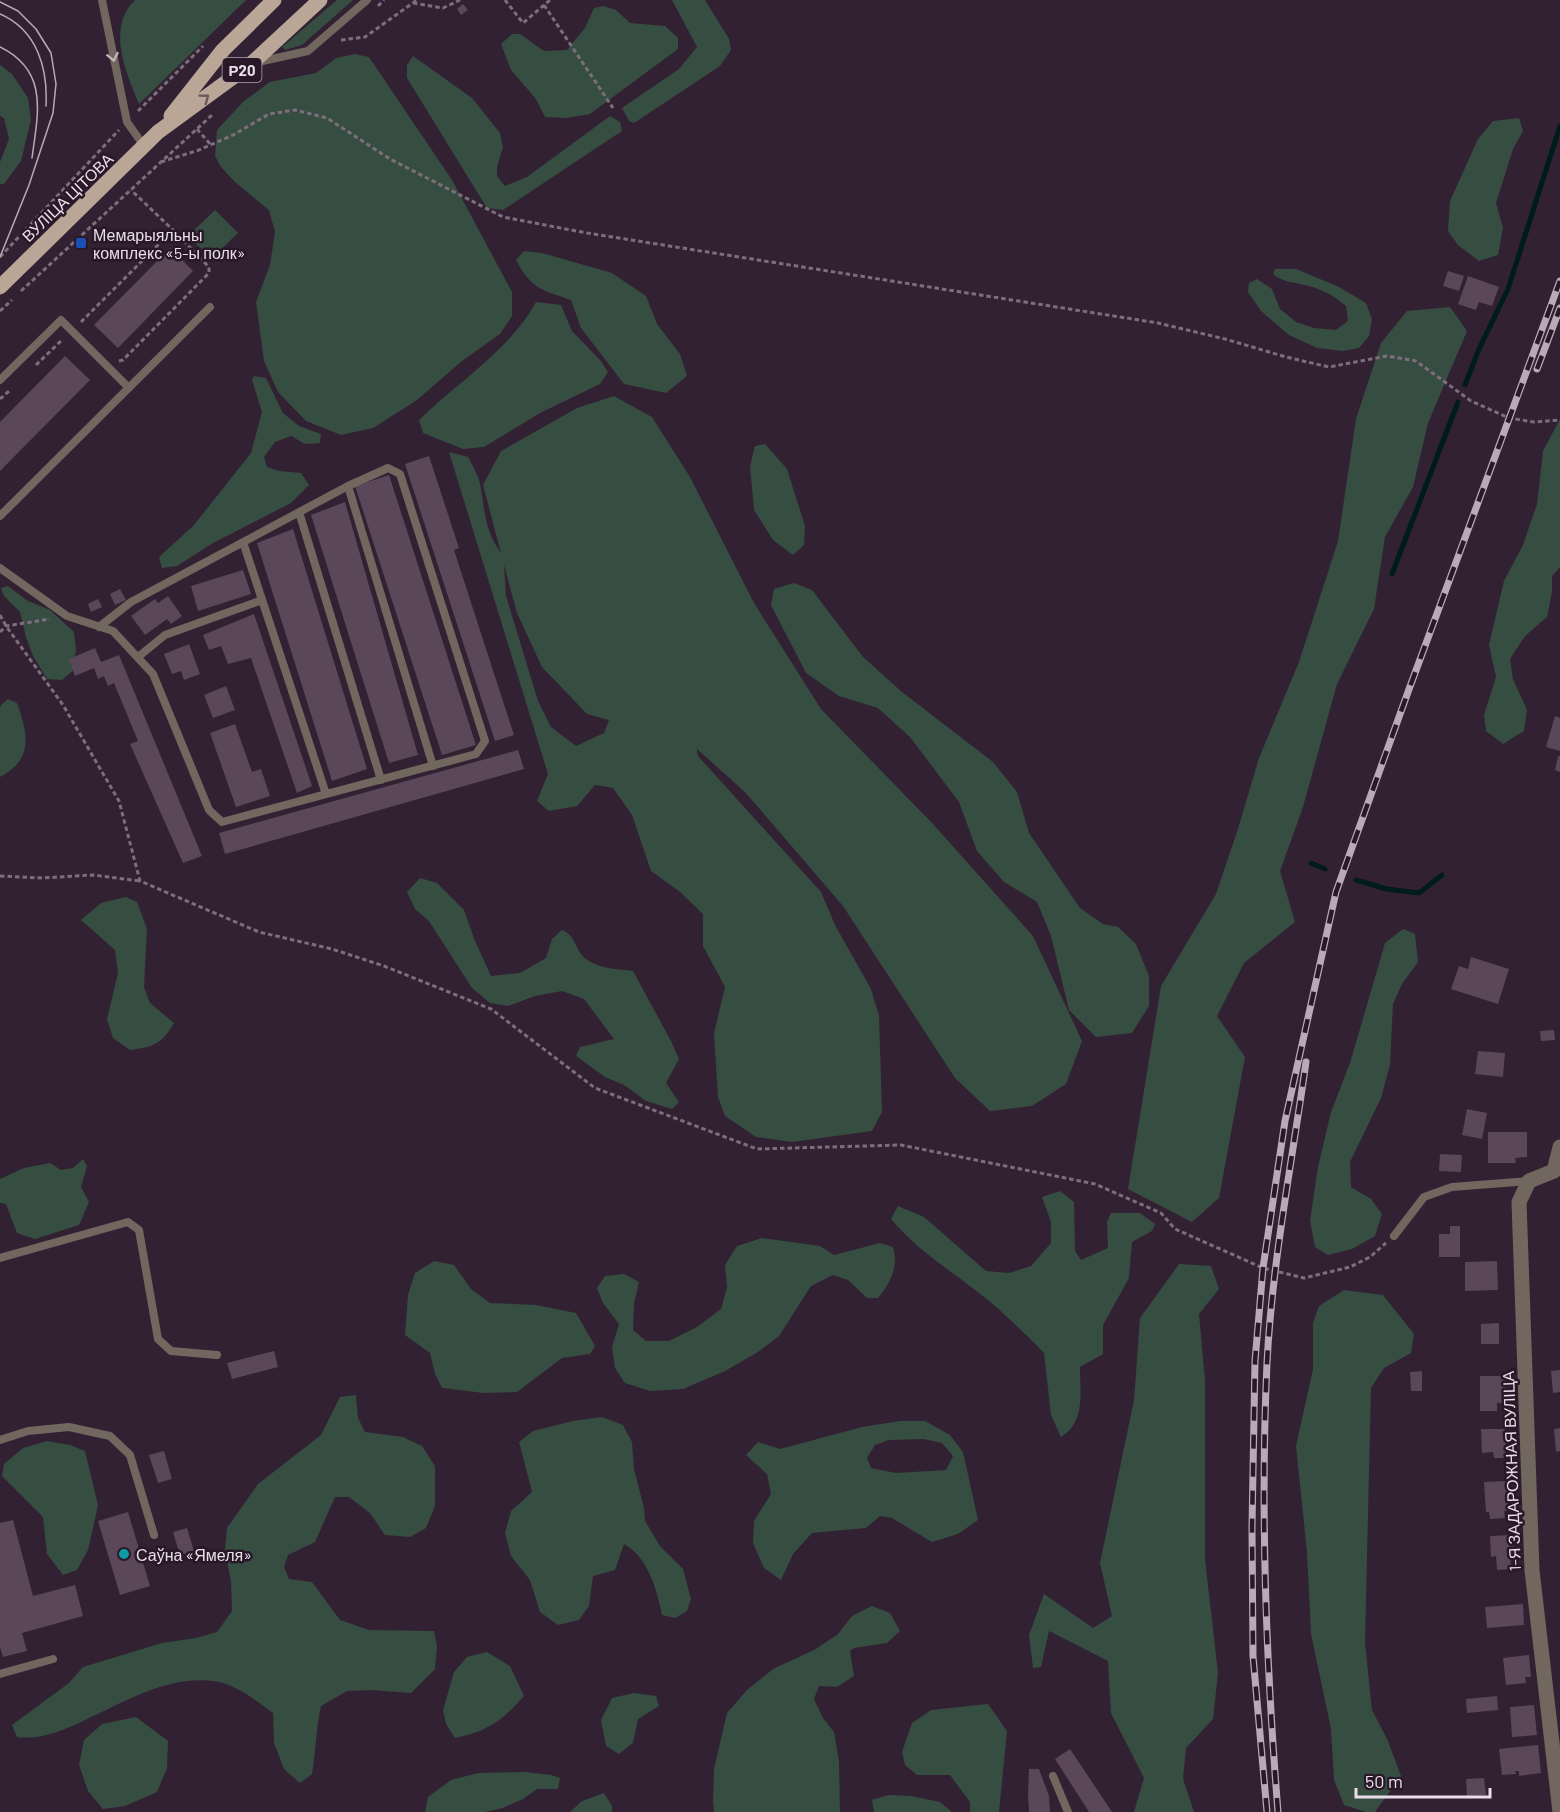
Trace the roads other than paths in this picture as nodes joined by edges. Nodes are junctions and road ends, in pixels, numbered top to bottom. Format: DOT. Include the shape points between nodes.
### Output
graph roads {
  1 [pos="102,0"];
  2 [pos="274,0"];
  3 [pos="320,0"];
  4 [pos="367,0"];
  5 [pos="251,64"];
  6 [pos="158,132"];
  7 [pos="144,146"];
  8 [pos="0,287"];
  9 [pos="210,307"];
  10 [pos="0,381"];
  11 [pos="129,388"];
  12 [pos="348,486"];
  13 [pos="299,512"];
  14 [pos="0,516"];
  15 [pos="243,542"];
  16 [pos="0,568"];
  17 [pos="262,600"];
  18 [pos="99,627"];
  19 [pos="138,657"];
  20 [pos="433,766"];
  21 [pos="381,780"];
  22 [pos="326,794"];
  23 [pos="1560,1147"];
  24 [pos="1557,1171"];
  25 [pos="1529,1181"];
  26 [pos="1394,1236"];
  27 [pos="0,1258"];
  28 [pos="217,1355"];
  29 [pos="0,1440"];
  30 [pos="154,1535"];
  31 [pos="53,1659"];
  32 [pos="0,1674"];
  33 [pos="1053,1776"];
  34 [pos="1068,1812"];
  35 [pos="1560,1812"];
  1 -- 7 [label="lane, one-way" via="127,122"];
  2 -- 6 [label="main road, ВУЛІЦА ЦІТОВА / Р20" via="223,50"];
  3 -- 5 [label="main road, ВУЛІЦА ЦІТОВА / Р20"];
  4 -- 5 [label="lane" via="308,51"];
  6 -- 5 [label="main road, ВУЛІЦА ЦІТОВА / Р20, one-way"];
  6 -- 7 [label="main road, ВУЛІЦА ЦІТОВА / Р20"];
  7 -- 8 [label="main road, ВУЛІЦА ЦІТОВА / Р20"];
  9 -- 11 [label="lane"];
  10 -- 11 [label="lane" via="61,320"];
  11 -- 14 [label="lane"];
  12 -- 13 [label="lane"];
  12 -- 20 [label="lane"];
  12 -- 20 [label="lane" via="388,468 400,474 485,741 476,754"];
  13 -- 15 [label="lane"];
  13 -- 21 [label="lane"];
  15 -- 17 [label="lane"];
  15 -- 18 [label="lane" via="131,602"];
  16 -- 18 [label="lane" via="67,616"];
  17 -- 19 [label="lane" via="165,635"];
  17 -- 22 [label="lane"];
  18 -- 19 [label="lane" via="113,631"];
  19 -- 22 [label="lane" via="153,674 209,810 222,822"];
  20 -- 21 [label="lane"];
  21 -- 22 [label="lane"];
  23 -- 24 [label="street"];
  24 -- 25 [label="street"];
  25 -- 26 [label="lane" via="1452,1187 1424,1197"];
  25 -- 35 [label="street, 1-Я ЗАДАРОЖНАЯ ВУЛІЦА" via="1519,1202 1532,1570"];
  27 -- 28 [label="lane" via="128,1222 139,1230 158,1339 171,1351"];
  29 -- 30 [label="lane" via="28,1431 69,1427 110,1436 130,1455"];
  31 -- 32 [label="lane"];
  33 -- 34 [label="lane"];
}
